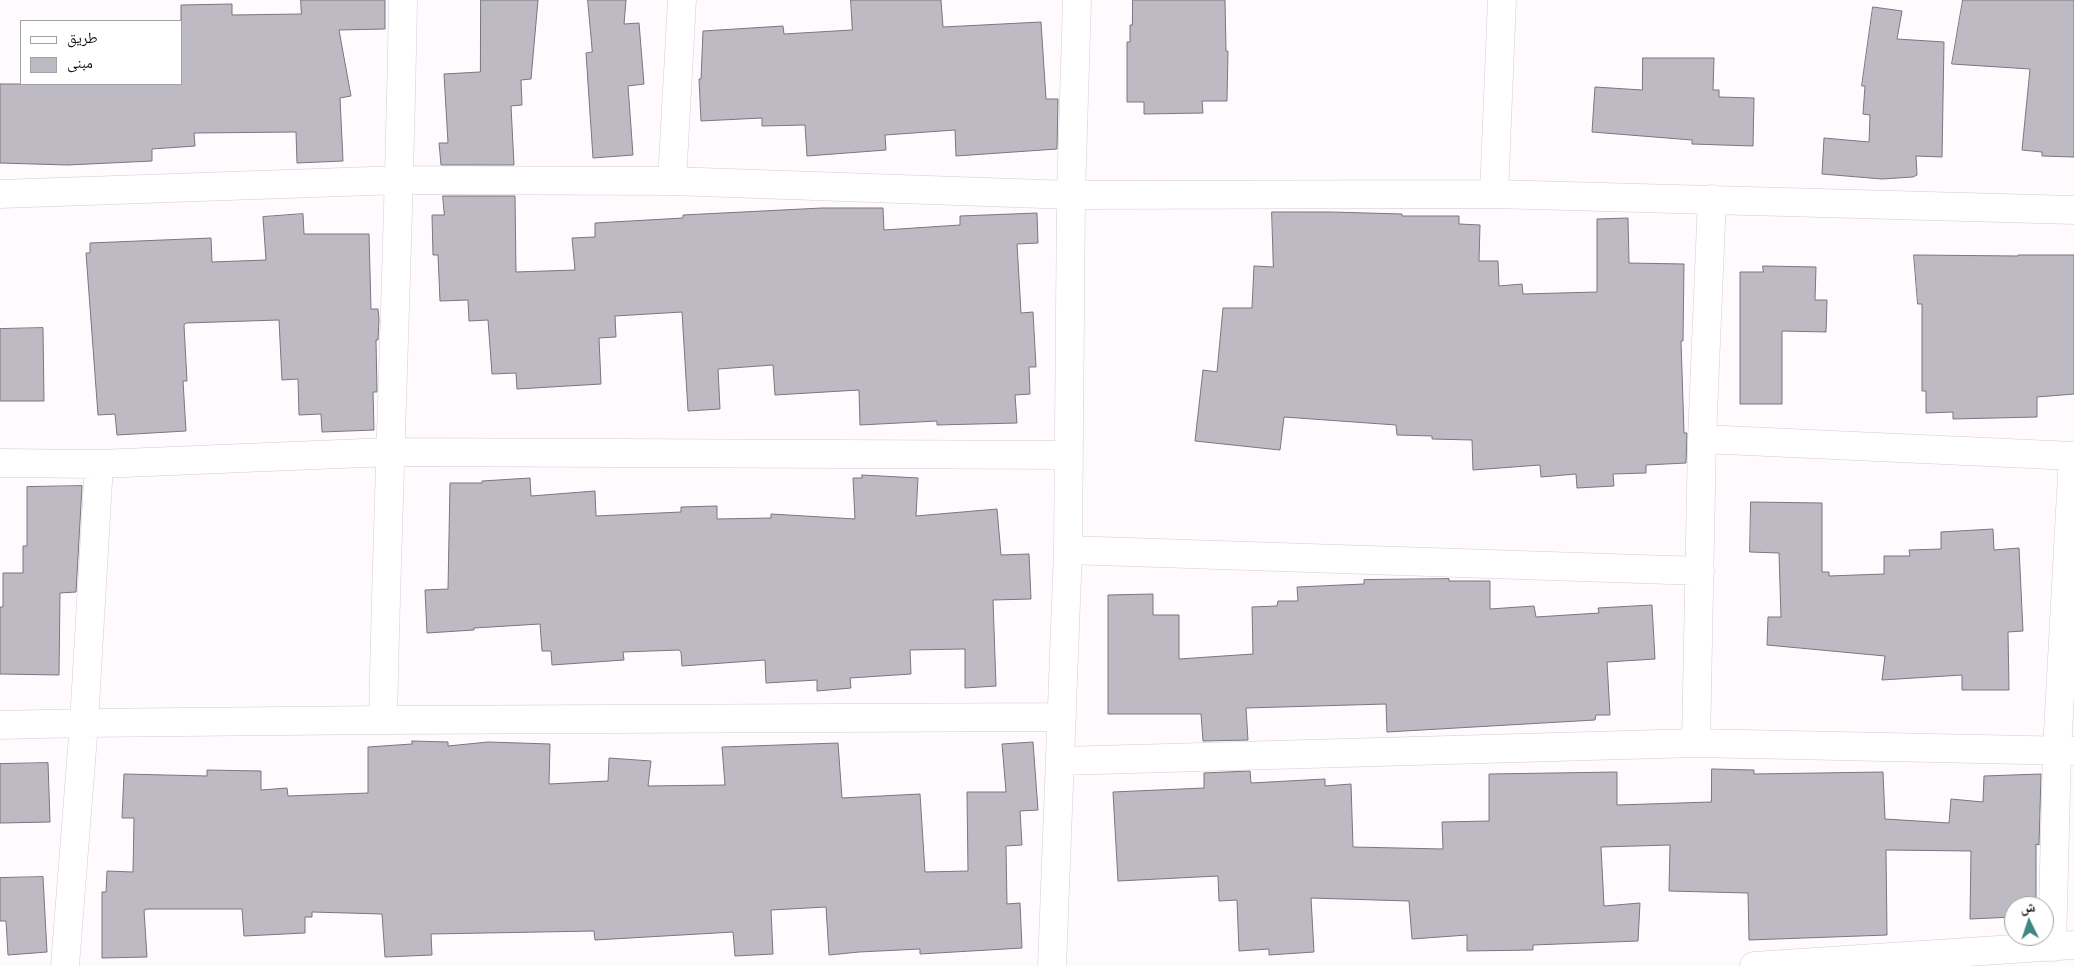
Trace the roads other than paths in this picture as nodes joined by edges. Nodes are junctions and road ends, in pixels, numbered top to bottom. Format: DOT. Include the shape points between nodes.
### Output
graph roads {
  1 [pos="403,0"];
  2 [pos="682,0"];
  3 [pos="1077,0"];
  4 [pos="1502,0"];
  5 [pos="400,180"];
  6 [pos="672,181"];
  7 [pos="0,194"];
  8 [pos="1494,194"];
  9 [pos="1072,195"];
  10 [pos="1712,199"];
  11 [pos="2074,210"];
  12 [pos="1702,439"];
  13 [pos="389,452"];
  14 [pos="1068,456"];
  15 [pos="2073,456"];
  16 [pos="0,463"];
  17 [pos="99,464"];
  18 [pos="1068,550"];
  19 [pos="1700,571"];
  20 [pos="1062,716"];
  21 [pos="383,720"];
  22 [pos="84,722"];
  23 [pos="0,725"];
  24 [pos="1696,743"];
  25 [pos="2065,751"];
  26 [pos="1061,761"];
  27 [pos="2063,946"];
  28 [pos="65,966"];
  29 [pos="1052,966"];
  30 [pos="1754,966"];
  1 -- 5 [label="street"];
  2 -- 6 [label="street"];
  3 -- 9 [label="street"];
  4 -- 8 [label="street"];
  5 -- 6 [label="street"];
  5 -- 7 [label="street"];
  5 -- 13 [label="street"];
  6 -- 9 [label="street"];
  8 -- 9 [label="street"];
  8 -- 10 [label="street"];
  9 -- 14 [label="street"];
  10 -- 11 [label="street"];
  10 -- 12 [label="street"];
  12 -- 15 [label="street"];
  12 -- 19 [label="street"];
  13 -- 14 [label="street"];
  13 -- 17 [label="street"];
  13 -- 21 [label="street"];
  14 -- 18 [label="street"];
  15 -- 25 [label="street"];
  16 -- 17 [label="street"];
  17 -- 22 [label="street"];
  18 -- 19 [label="street"];
  18 -- 20 [label="street"];
  19 -- 24 [label="street"];
  20 -- 21 [label="street"];
  20 -- 26 [label="street"];
  21 -- 22 [label="street"];
  22 -- 23 [label="street"];
  22 -- 28 [label="street"];
  24 -- 25 [label="street"];
  24 -- 26 [label="street"];
  25 -- 27 [label="street"];
  26 -- 29 [label="street"];
  27 -- 30 [label="street"];
}
